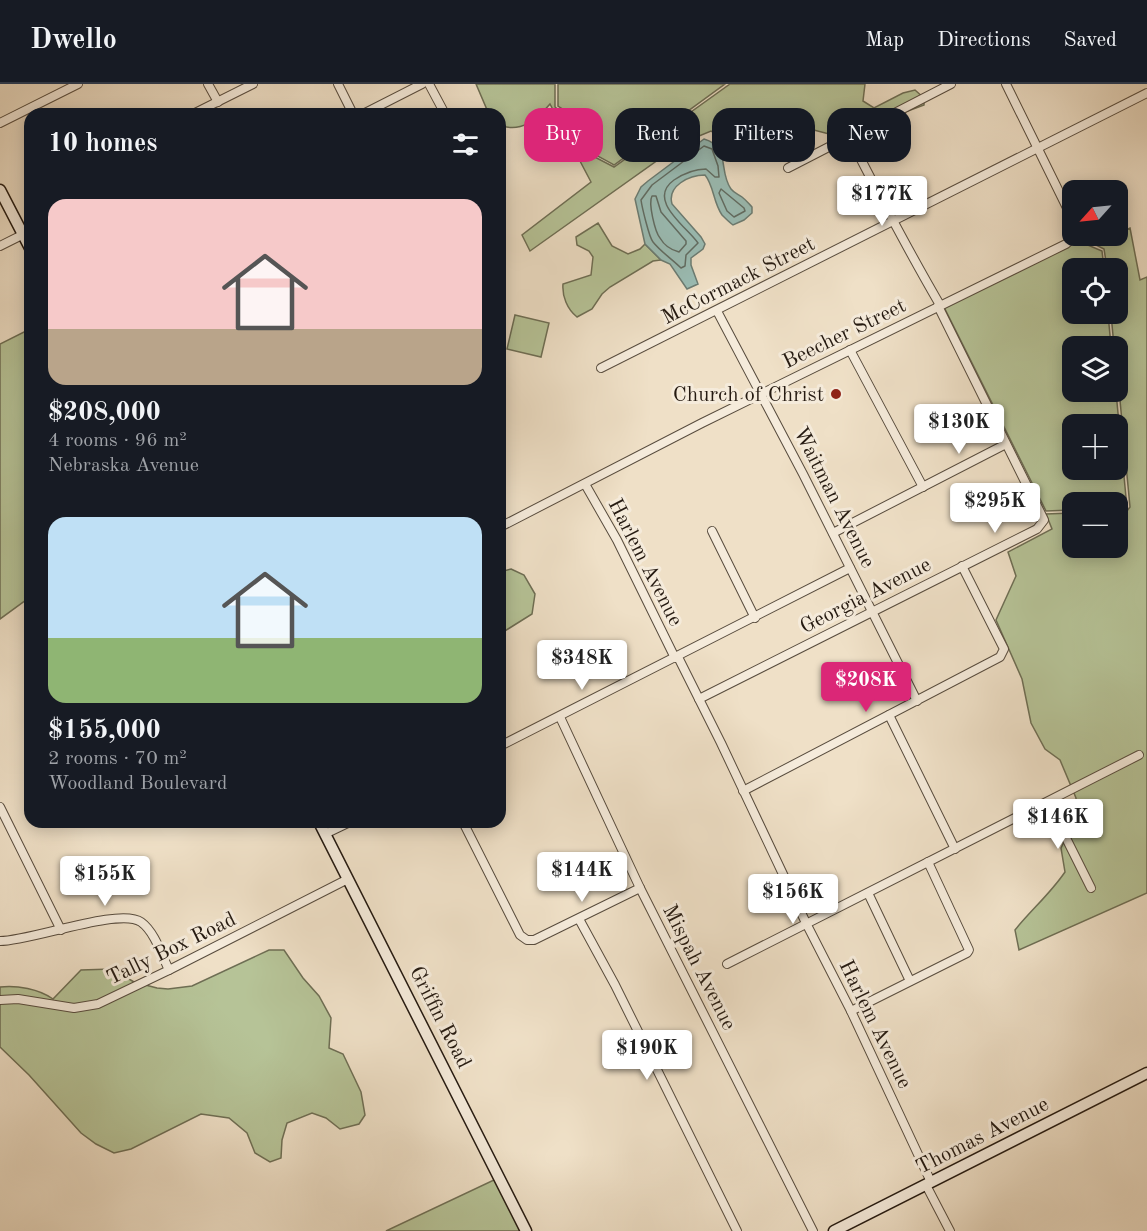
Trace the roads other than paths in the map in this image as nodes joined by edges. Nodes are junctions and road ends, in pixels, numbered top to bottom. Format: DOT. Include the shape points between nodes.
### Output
graph roads {
  1 [pos="78,84"];
  2 [pos="208,84"];
  3 [pos="253,84"];
  4 [pos="338,84"];
  5 [pos="422,84"];
  6 [pos="429,84"];
  7 [pos="951,84"];
  8 [pos="1006,84"];
  9 [pos="1147,93"];
  10 [pos="218,102"];
  11 [pos="30,108"];
  12 [pos="206,108"];
  13 [pos="350,108"];
  14 [pos="375,108"];
  15 [pos="443,108"];
  16 [pos="904,108"];
  17 [pos="24,111"];
  18 [pos="0,123"];
  19 [pos="827,148"];
  20 [pos="1038,149"];
  21 [pos="863,162"];
  22 [pos="788,168"];
  23 [pos="2,197"];
  24 [pos="1062,198"];
  25 [pos="894,222"];
  26 [pos="24,230"];
  27 [pos="24,234"];
  28 [pos="0,246"];
  29 [pos="1062,246"];
  30 [pos="939,306"];
  31 [pos="717,311"];
  32 [pos="850,351"];
  33 [pos="601,368"];
  34 [pos="761,394"];
  35 [pos="1006,444"];
  36 [pos="585,484"];
  37 [pos="923,487"];
  38 [pos="506,524"];
  39 [pos="712,531"];
  40 [pos="833,533"];
  41 [pos="962,566"];
  42 [pos="850,568"];
  43 [pos="873,611"];
  44 [pos="755,618"];
  45 [pos="676,657"];
  46 [pos="699,699"];
  47 [pos="917,701"];
  48 [pos="889,715"];
  49 [pos="560,717"];
  50 [pos="506,743"];
  51 [pos="1139,755"];
  52 [pos="743,791"];
  53 [pos="1048,802"];
  54 [pos="0,807"];
  55 [pos="322,828"];
  56 [pos="338,828"];
  57 [pos="466,828"];
  58 [pos="326,834"];
  59 [pos="955,849"];
  60 [pos="928,862"];
  61 [pos="348,879"];
  62 [pos="640,888"];
  63 [pos="1091,888"];
  64 [pos="868,893"];
  65 [pos="579,919"];
  66 [pos="806,923"];
  67 [pos="61,930"];
  68 [pos="0,941"];
  69 [pos="727,964"];
  70 [pos="169,970"];
  71 [pos="910,981"];
  72 [pos="0,1000"];
  73 [pos="851,1011"];
  74 [pos="1147,1073"];
  75 [pos="929,1183"];
  76 [pos="526,1231"];
  77 [pos="737,1231"];
  78 [pos="813,1231"];
  79 [pos="834,1231"];
  80 [pos="950,1231"];
  1 -- 11 [label="street"];
  2 -- 10 [label="street"];
  3 -- 10 [label="street"];
  4 -- 13 [label="street"];
  5 -- 14 [label="street"];
  6 -- 15 [label="street"];
  7 -- 16 [label="street"];
  8 -- 20 [label="street"];
  9 -- 20 [label="street, McCormack Street"];
  10 -- 12 [label="street"];
  17 -- 18 [label="street"];
  19 -- 22 [label="street"];
  20 -- 24 [label="street"];
  20 -- 25 [label="street, McCormack Street"];
  21 -- 25 [label="street"];
  23 -- 26 [label="street"];
  25 -- 30 [label="street"];
  25 -- 31 [label="street, McCormack Street"];
  27 -- 28 [label="street"];
  29 -- 30 [label="street, Beecher Street"];
  30 -- 32 [label="street, Beecher Street"];
  30 -- 35 [label="street"];
  31 -- 33 [label="street, McCormack Street"];
  31 -- 34 [label="street, Waitman Avenue"];
  32 -- 34 [label="street, Beecher Street"];
  32 -- 37 [label="street"];
  34 -- 36 [label="street, Beecher Street"];
  34 -- 40 [label="street, Waitman Avenue"];
  35 -- 37 [label="street"];
  35 -- 41 [label="street, Georgia Avenue" via="1044,520 1037,529"];
  36 -- 38 [label="street, Beecher Street"];
  36 -- 45 [label="street, Harlem Avenue"];
  37 -- 40 [label="street"];
  39 -- 44 [label="street"];
  40 -- 42 [label="street, Waitman Avenue"];
  41 -- 43 [label="street, Georgia Avenue"];
  41 -- 47 [label="street" via="1004,649 999,659"];
  42 -- 43 [label="street, Waitman Avenue"];
  42 -- 44 [label="street"];
  43 -- 46 [label="street, Georgia Avenue"];
  43 -- 47 [label="street, Waitman Avenue"];
  44 -- 45 [label="street"];
  45 -- 46 [label="street, Harlem Avenue"];
  45 -- 49 [label="street"];
  46 -- 52 [label="street, Harlem Avenue"];
  47 -- 48 [label="street"];
  48 -- 52 [label="street"];
  48 -- 59 [label="street"];
  49 -- 50 [label="street"];
  49 -- 62 [label="street, Mispah Avenue"];
  51 -- 53 [label="street"];
  52 -- 66 [label="street, Harlem Avenue"];
  53 -- 59 [label="street"];
  53 -- 63 [label="street"];
  54 -- 67 [label="street"];
  55 -- 58 [label="street, Griffin Road"];
  56 -- 58 [label="street"];
  57 -- 65 [label="street" via="526,940"];
  58 -- 61 [label="street, Griffin Road"];
  59 -- 60 [label="street"];
  60 -- 64 [label="street"];
  60 -- 71 [label="street" via="969,950"];
  61 -- 70 [label="street, Tally Box Road"];
  61 -- 76 [label="street, Griffin Road"];
  62 -- 65 [label="street"];
  62 -- 78 [label="street, Mispah Avenue"];
  64 -- 66 [label="street"];
  64 -- 71 [label="street"];
  65 -- 77 [label="street"];
  66 -- 69 [label="street"];
  66 -- 73 [label="street, Harlem Avenue"];
  67 -- 68 [label="street"];
  67 -- 70 [label="street" via="113,918 137,920 151,933"];
  70 -- 72 [label="street, Tally Box Road" via="110,999 84,1007"];
  71 -- 73 [label="street"];
  73 -- 75 [label="street, Harlem Avenue"];
  74 -- 75 [label="street, Thomas Avenue"];
  75 -- 79 [label="street, Thomas Avenue"];
  75 -- 80 [label="street, Harlem Avenue"];
}
